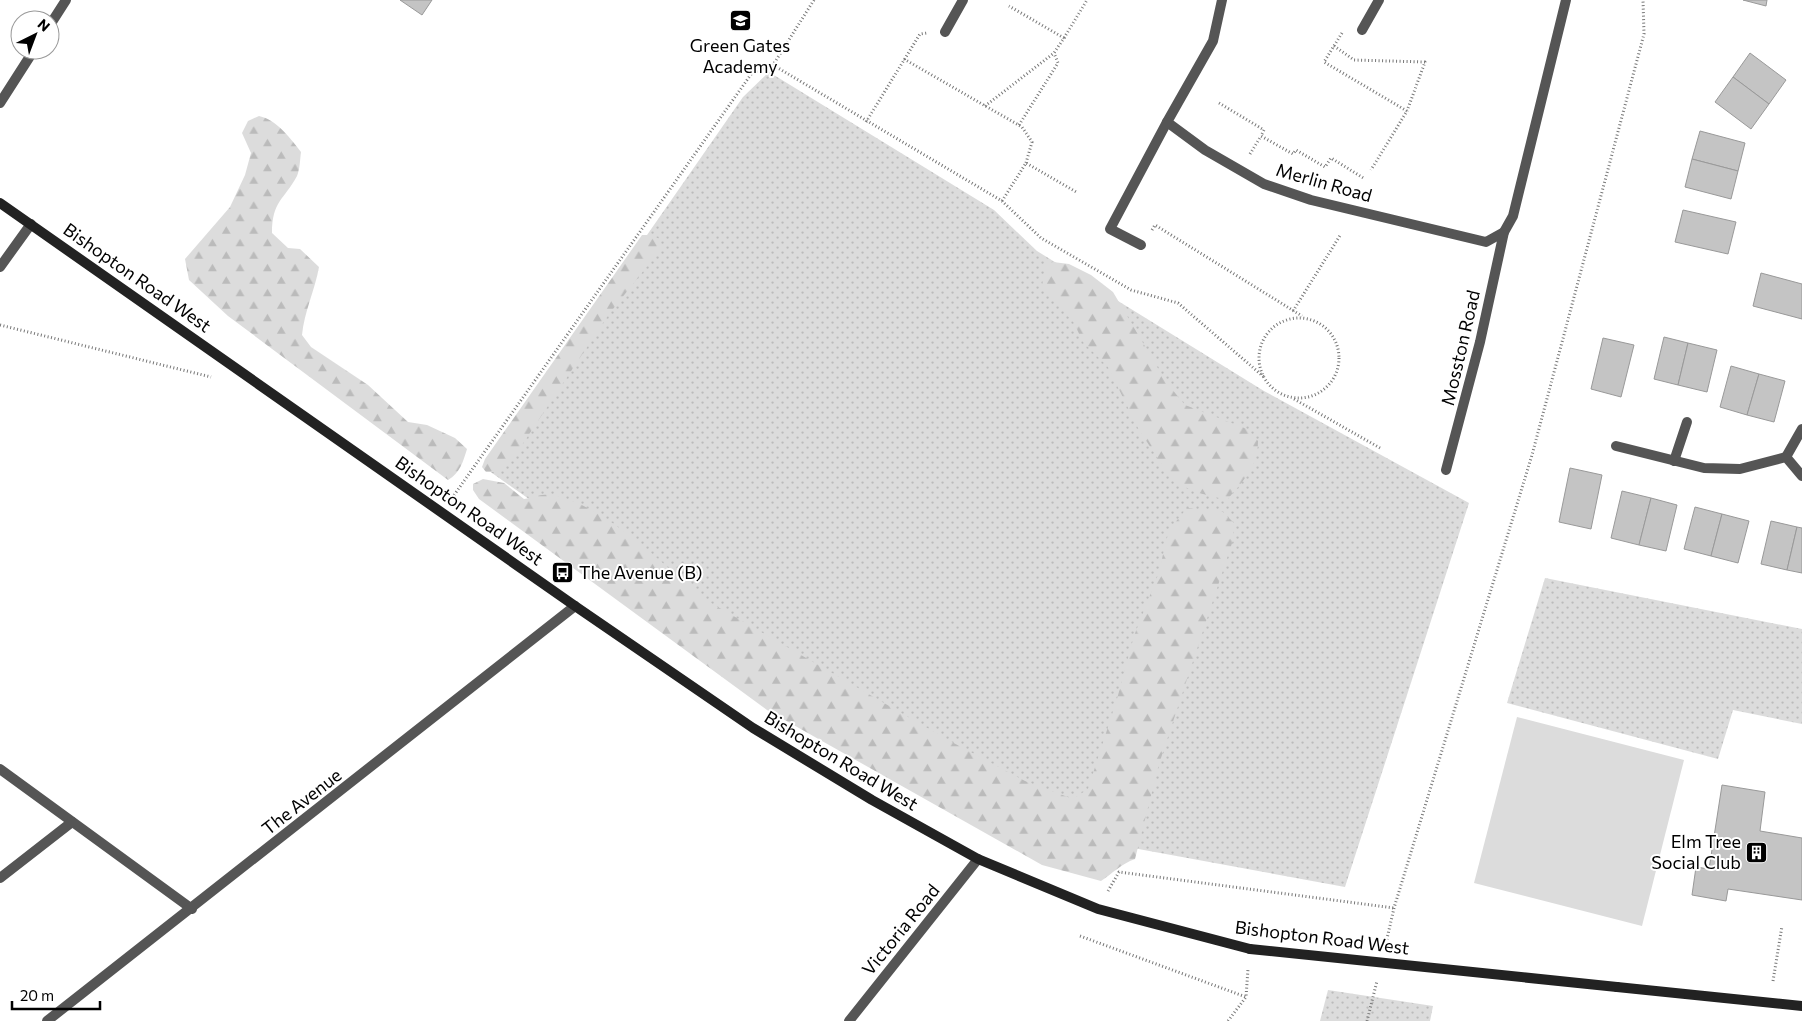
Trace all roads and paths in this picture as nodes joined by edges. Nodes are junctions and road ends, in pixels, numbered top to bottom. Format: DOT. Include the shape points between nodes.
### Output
graph roads {
  1 [pos="814,0"];
  2 [pos="963,0"];
  3 [pos="1087,0"];
  4 [pos="1222,0"];
  5 [pos="1379,0"];
  6 [pos="1566,0"];
  7 [pos="1643,0"];
  8 [pos="1009,6"];
  9 [pos="1362,30"];
  10 [pos="945,32"];
  11 [pos="1342,32"];
  12 [pos="1064,38"];
  13 [pos="1334,46"];
  14 [pos="1054,53"];
  15 [pos="904,59"];
  16 [pos="28,60"];
  17 [pos="772,65"];
  18 [pos="0,103"];
  19 [pos="1219,103"];
  20 [pos="984,106"];
  21 [pos="1407,111"];
  22 [pos="866,122"];
  23 [pos="1167,122"];
  24 [pos="1019,125"];
  25 [pos="1261,136"];
  26 [pos="1248,156"];
  27 [pos="1026,163"];
  28 [pos="1371,170"];
  29 [pos="1365,179"];
  30 [pos="1078,194"];
  31 [pos="1002,201"];
  32 [pos="0,203"];
  33 [pos="30,224"];
  34 [pos="1504,232"];
  35 [pos="1341,234"];
  36 [pos="1141,246"];
  37 [pos="0,268"];
  38 [pos="1293,311"];
  39 [pos="1304,318"];
  40 [pos="0,324"];
  41 [pos="211,377"];
  42 [pos="1264,377"];
  43 [pos="1292,398"];
  44 [pos="1687,422"];
  45 [pos="1802,430"];
  46 [pos="1616,446"];
  47 [pos="1380,448"];
  48 [pos="1786,457"];
  49 [pos="1674,461"];
  50 [pos="1446,470"];
  51 [pos="1802,476"];
  52 [pos="443,512"];
  53 [pos="575,606"];
  54 [pos="0,769"];
  55 [pos="72,822"];
  56 [pos="978,859"];
  57 [pos="0,878"];
  58 [pos="1394,908"];
  59 [pos="192,909"];
  60 [pos="1098,909"];
  61 [pos="1392,918"];
  62 [pos="1782,926"];
  63 [pos="1080,936"];
  64 [pos="1248,969"];
  65 [pos="1773,981"];
  66 [pos="1246,997"];
  67 [pos="1372,1003"];
  68 [pos="1802,1006"];
  69 [pos="47,1021"];
  70 [pos="850,1021"];
  71 [pos="1228,1021"];
  72 [pos="1366,1021"];
  1 -- 17 [label="path"];
  2 -- 10 [label="street"];
  3 -- 12 [label="path"];
  4 -- 23 [label="street" via="1213,41"];
  5 -- 9 [label="street"];
  6 -- 34 [label="street, Mosston Road" via="1513,216"];
  7 -- 58 [label="path" via="1644,34 1532,455"];
  8 -- 12 [label="path"];
  10 -- 15 [label="path" via="920,34"];
  11 -- 13 [label="path"];
  12 -- 14 [label="path"];
  13 -- 21 [label="path" via="1324,62"];
  13 -- 21 [label="path" via="1354,60 1426,62"];
  14 -- 20 [label="path"];
  14 -- 24 [label="path" via="1058,63"];
  15 -- 20 [label="path"];
  15 -- 22 [label="path"];
  16 -- 18 [label="street"];
  17 -- 22 [label="path"];
  17 -- 52 [label="path" via="752,73"];
  19 -- 25 [label="path" via="1264,130"];
  20 -- 24 [label="path"];
  21 -- 28 [label="path"];
  22 -- 31 [label="path"];
  23 -- 34 [label="street, Merlin Road" via="1205,150 1264,184 1311,200 1486,242"];
  23 -- 36 [label="street" via="1110,229"];
  24 -- 27 [label="path" via="1032,142"];
  25 -- 26 [label="path"];
  25 -- 29 [label="path" via="1293,154 1296,150 1325,167 1331,158"];
  27 -- 30 [label="path"];
  27 -- 31 [label="path"];
  31 -- 42 [label="path" via="1041,238 1131,290 1178,303"];
  32 -- 33 [label="street, Bishopton Road West"];
  33 -- 37 [label="street"];
  33 -- 52 [label="street, Bishopton Road West"];
  34 -- 50 [label="street, Mosston Road" via="1480,342"];
  35 -- 38 [label="path"];
  36 -- 38 [label="path" via="1155,225"];
  38 -- 39 [label="path"];
  39 -- 42 [label="path" via="1279,323 1264,337 1259,357"];
  39 -- 43 [label="path" via="1319,323 1334,337 1340,357 1339,368 1335,378 1321,392 1311,397"];
  40 -- 41 [label="path"];
  42 -- 43 [label="path" via="1276,390"];
  43 -- 47 [label="path"];
  44 -- 49 [label="street"];
  45 -- 48 [label="street"];
  46 -- 49 [label="street"];
  48 -- 49 [label="street" via="1740,469 1704,468"];
  48 -- 51 [label="street"];
  52 -- 53 [label="street, Bishopton Road West"];
  53 -- 56 [label="street, Bishopton Road West" via="753,728"];
  53 -- 59 [label="street, The Avenue"];
  54 -- 55 [label="street"];
  55 -- 57 [label="street"];
  55 -- 59 [label="street"];
  56 -- 60 [label="street, Bishopton Road West"];
  56 -- 70 [label="street, Victoria Road"];
  58 -- 60 [label="path" via="1119,872"];
  58 -- 61 [label="path"];
  59 -- 69 [label="street, The Avenue"];
  60 -- 68 [label="street, Bishopton Road West, bridge" via="1250,949"];
  62 -- 65 [label="path"];
  63 -- 66 [label="path"];
  64 -- 66 [label="path"];
  66 -- 71 [label="path"];
  67 -- 72 [label="path"];
}
